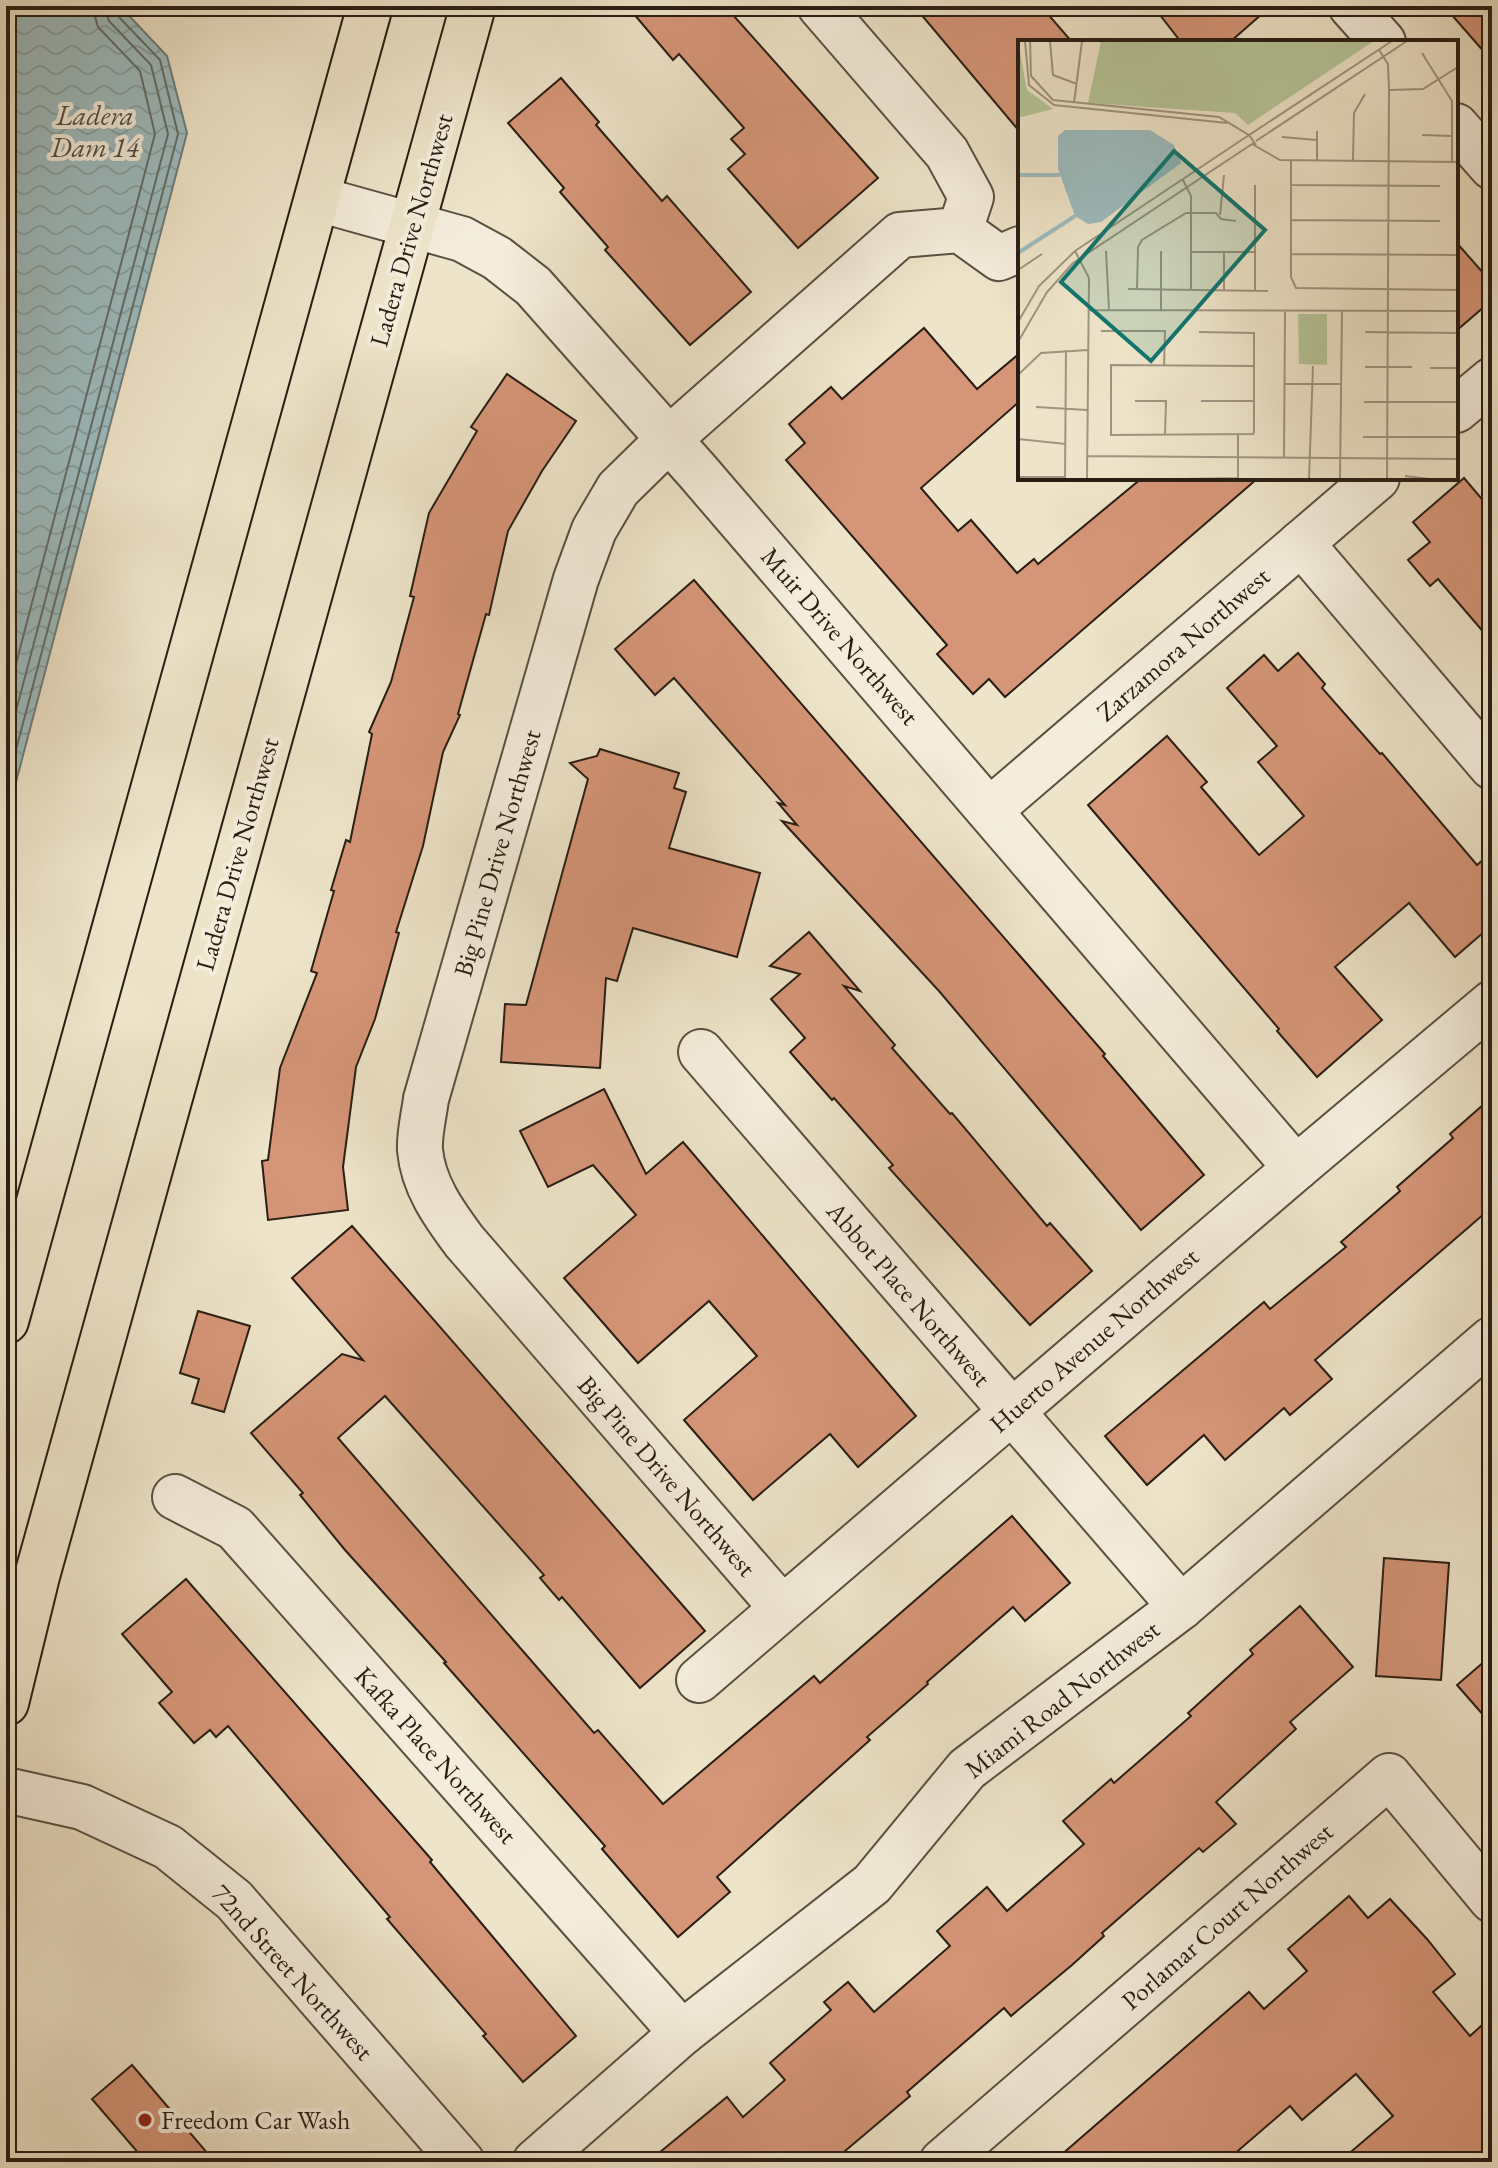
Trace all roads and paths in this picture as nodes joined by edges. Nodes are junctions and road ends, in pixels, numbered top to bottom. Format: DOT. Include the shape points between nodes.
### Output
graph roads {
  1 [pos="370,6"];
  2 [pos="473,6"];
  3 [pos="820,6"];
  4 [pos="1351,6"];
  5 [pos="1381,40"];
  6 [pos="1458,128"];
  7 [pos="1492,167"];
  8 [pos="318,199"];
  9 [pos="412,225"];
  10 [pos="960,230"];
  11 [pos="1018,250"];
  12 [pos="1492,380"];
  13 [pos="1458,408"];
  14 [pos="669,439"];
  15 [pos="1375,480"];
  16 [pos="1301,543"];
  17 [pos="1492,767"];
  18 [pos="990,810"];
  19 [pos="1492,1003"];
  20 [pos="701,1052"];
  21 [pos="1296,1168"];
  22 [pos="6,1321"];
  23 [pos="1492,1339"];
  24 [pos="1011,1412"];
  25 [pos="175,1497"];
  26 [pos="1181,1607"];
  27 [pos="782,1608"];
  28 [pos="699,1680"];
  29 [pos="6,1703"];
  30 [pos="6,1790"];
  31 [pos="1492,1900"];
  32 [pos="682,2033"];
  33 [pos="462,2162"];
  34 [pos="535,2162"];
  35 [pos="942,2162"];
  1 -- 8 [label="main road"];
  2 -- 9 [label="main road, Ladera Drive Northwest"];
  3 -- 10 [label="street" via="947,153 971,197"];
  4 -- 5 [label="street"];
  6 -- 7 [label="street"];
  8 -- 9 [label="street, Muir Drive Northwest"];
  8 -- 22 [label="main road"];
  9 -- 14 [label="street, Muir Drive Northwest" via="462,239 533,286"];
  9 -- 29 [label="main road, Ladera Drive Northwest" via="45,1545"];
  10 -- 11 [label="street" via="999,258"];
  10 -- 14 [label="street, Big Pine Drive Northwest" via="900,235"];
  12 -- 13 [label="street"];
  14 -- 18 [label="street, Muir Drive Northwest"];
  14 -- 27 [label="street, Big Pine Drive Northwest" via="618,489 594,530 576,579 426,1099 420,1149 426,1179 464,1241"];
  15 -- 16 [label="street, Zarzamora Northwest"];
  16 -- 17 [label="street"];
  16 -- 18 [label="street, Zarzamora Northwest"];
  18 -- 21 [label="street, Muir Drive Northwest"];
  19 -- 21 [label="street, Huerto Avenue Northwest"];
  20 -- 24 [label="street, Abbot Place Northwest"];
  21 -- 24 [label="street, Huerto Avenue Northwest"];
  23 -- 26 [label="street, Miami Road Northwest"];
  24 -- 26 [label="street, Abbot Place Northwest"];
  24 -- 27 [label="street, Huerto Avenue Northwest"];
  25 -- 32 [label="street, Kafka Place Northwest" via="235,1528"];
  26 -- 32 [label="street, Miami Road Northwest" via="967,1769 872,1884"];
  27 -- 28 [label="street, Huerto Avenue Northwest"];
  30 -- 33 [label="street, 72nd Street Northwest" via="82,1807 168,1847 201,1873 234,1900"];
  31 -- 35 [label="street, Porlamar Court Northwest" via="1389,1776"];
  32 -- 34 [label="street, Miami Road Northwest"];
}
